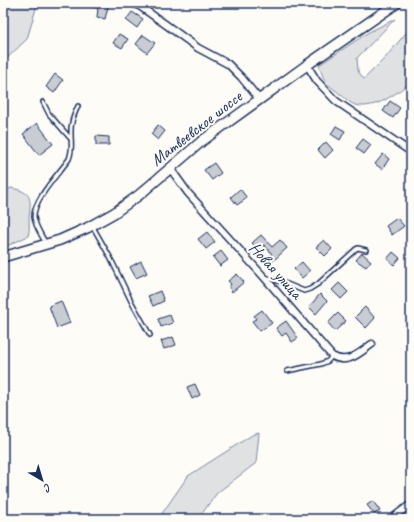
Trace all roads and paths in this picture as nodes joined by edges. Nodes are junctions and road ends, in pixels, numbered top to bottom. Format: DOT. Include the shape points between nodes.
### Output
graph roads {
  1 [pos="133,3"];
  2 [pos="397,3"];
  3 [pos="311,62"];
  4 [pos="259,99"];
  5 [pos="43,102"];
  6 [pos="78,106"];
  7 [pos="72,139"];
  8 [pos="411,152"];
  9 [pos="170,168"];
  10 [pos="92,225"];
  11 [pos="46,244"];
  12 [pos="366,250"];
  13 [pos="3,257"];
  14 [pos="264,277"];
  15 [pos="150,335"];
  16 [pos="372,344"];
  17 [pos="332,356"];
  18 [pos="287,371"];
  19 [pos="411,504"];
  20 [pos="391,519"];
  1 -- 4 [label="street" via="198,48 228,64"];
  2 -- 3 [label="main road, Матвеевское шоссе"];
  3 -- 4 [label="main road, Матвеевское шоссе"];
  3 -- 8 [label="street" via="317,81 336,101"];
  4 -- 9 [label="main road, Матвеевское шоссе"];
  5 -- 7 [label="lane" via="49,114"];
  6 -- 7 [label="lane" via="71,126"];
  7 -- 11 [label="lane" via="70,159 40,199 34,216"];
  9 -- 10 [label="main road, Матвеевское шоссе" via="139,195"];
  9 -- 14 [label="street, Новая улица" via="188,193"];
  10 -- 11 [label="main road, Матвеевское шоссе"];
  10 -- 15 [label="lane"];
  11 -- 13 [label="main road, Матвеевское шоссе"];
  12 -- 14 [label="lane" via="356,249 310,289 304,290"];
  14 -- 17 [label="street, Новая улица"];
  16 -- 17 [label="street" via="352,358 344,360"];
  17 -- 18 [label="lane" via="321,364"];
  19 -- 20 [label="street"];
}
